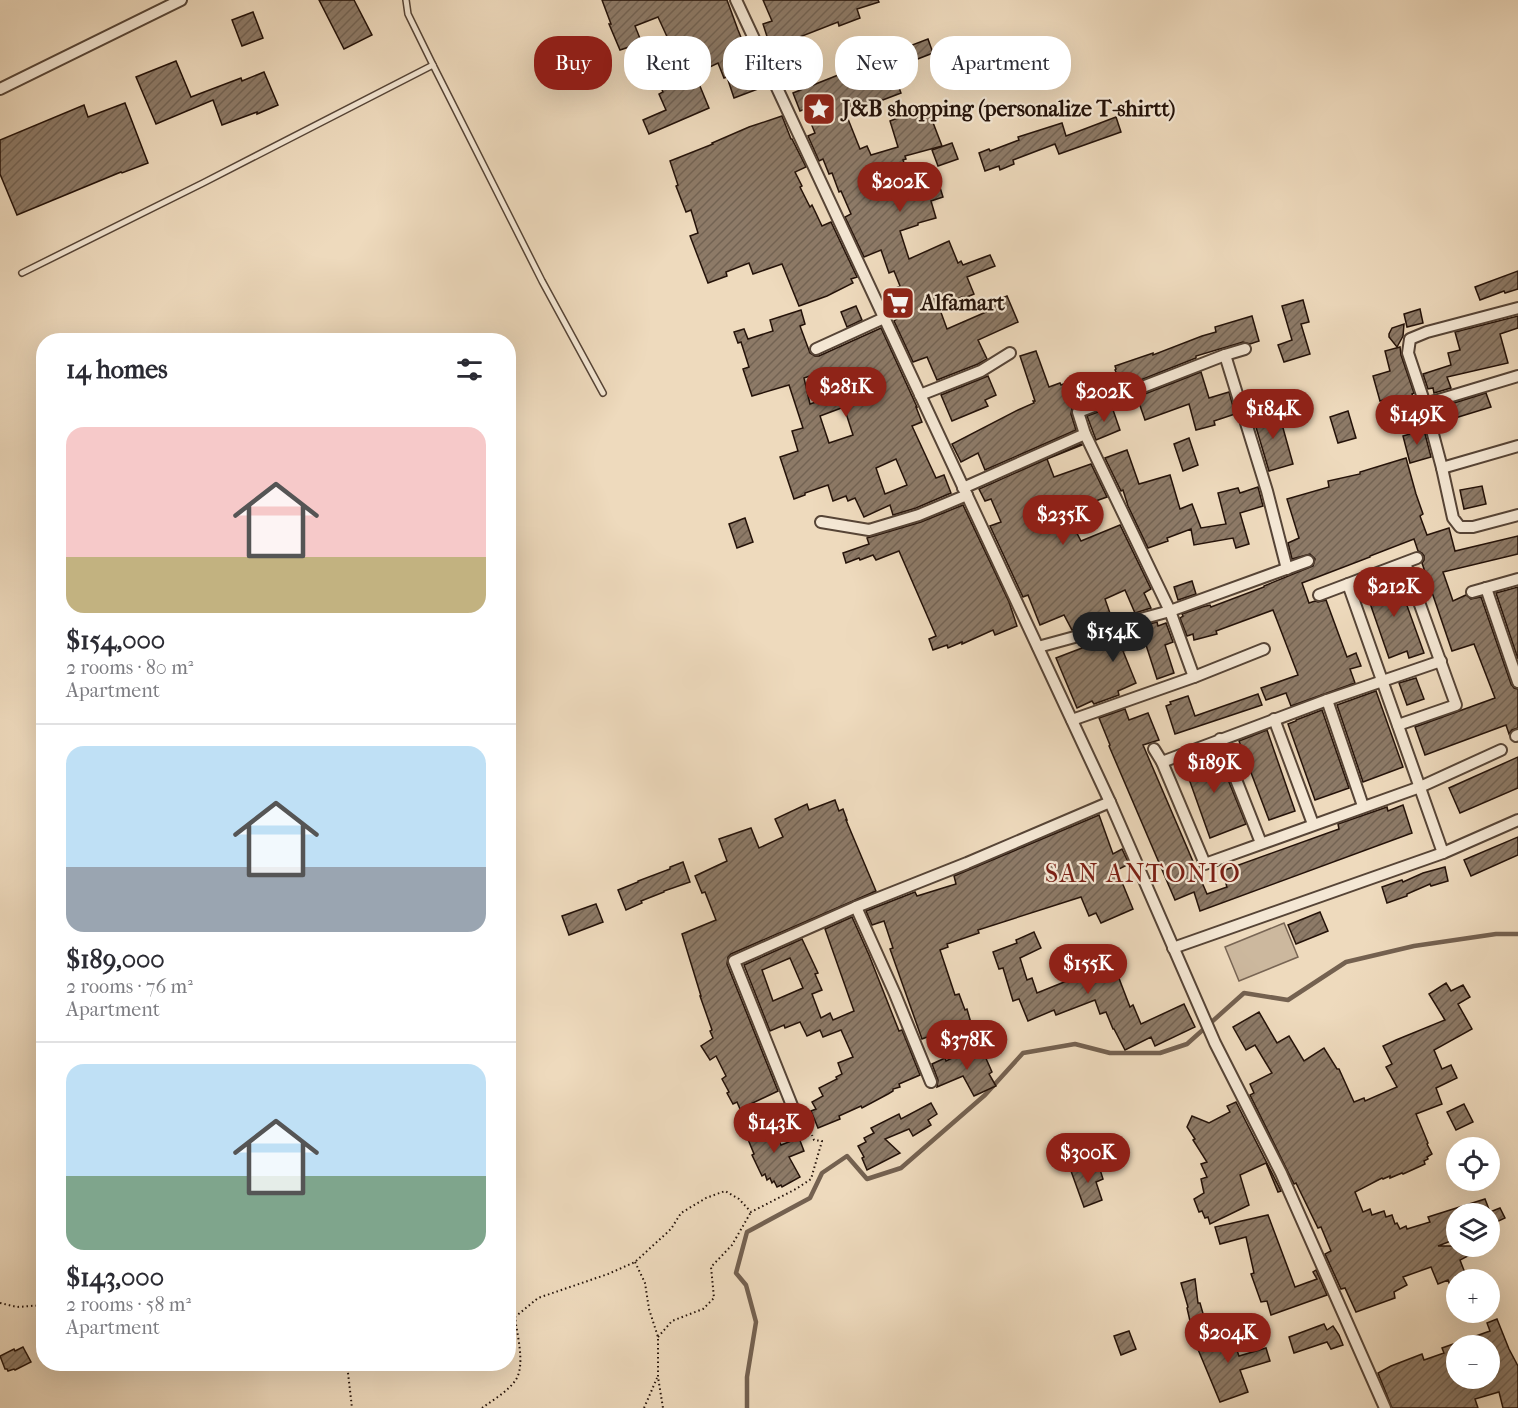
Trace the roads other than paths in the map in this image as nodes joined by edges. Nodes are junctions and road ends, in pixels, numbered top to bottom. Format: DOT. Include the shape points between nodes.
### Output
graph roads {
  1 [pos="181,0"];
  2 [pos="406,0"];
  3 [pos="736,0"];
  4 [pos="433,65"];
  5 [pos="0,89"];
  6 [pos="22,273"];
  7 [pos="1518,308"];
  8 [pos="884,318"];
  9 [pos="816,349"];
  10 [pos="1245,349"];
  11 [pos="1010,353"];
  12 [pos="1225,355"];
  13 [pos="1518,376"];
  14 [pos="603,393"];
  15 [pos="920,395"];
  16 [pos="1425,404"];
  17 [pos="1085,434"];
  18 [pos="1518,446"];
  19 [pos="1442,468"];
  20 [pos="965,492"];
  21 [pos="1518,515"];
  22 [pos="821,522"];
  23 [pos="1417,558"];
  24 [pos="1308,561"];
  25 [pos="1405,563"];
  26 [pos="1287,569"];
  27 [pos="1518,579"];
  28 [pos="1347,584"];
  29 [pos="1485,588"];
  30 [pos="1472,592"];
  31 [pos="1319,595"];
  32 [pos="1170,611"];
  33 [pos="1038,647"];
  34 [pos="1263,650"];
  35 [pos="1441,661"];
  36 [pos="1194,677"];
  37 [pos="1383,681"];
  38 [pos="1518,682"];
  39 [pos="1327,700"];
  40 [pos="1274,719"];
  41 [pos="1072,720"];
  42 [pos="1398,725"];
  43 [pos="1220,739"];
  44 [pos="1154,749"];
  45 [pos="1501,750"];
  46 [pos="1162,762"];
  47 [pos="1420,787"];
  48 [pos="1110,802"];
  49 [pos="1363,806"];
  50 [pos="1518,820"];
  51 [pos="1313,824"];
  52 [pos="1261,843"];
  53 [pos="1443,853"];
  54 [pos="856,907"];
  55 [pos="1173,948"];
  56 [pos="931,1082"];
  57 [pos="801,1128"];
  58 [pos="1384,1408"];
  1 -- 5 [label="street"];
  2 -- 4 [label="lane" via="408,14"];
  3 -- 8 [label="street"];
  4 -- 6 [label="lane"];
  4 -- 14 [label="lane"];
  7 -- 16 [label="street" via="1410,339 1408,353"];
  8 -- 9 [label="street"];
  8 -- 15 [label="street"];
  10 -- 12 [label="street"];
  11 -- 15 [label="street" via="981,371"];
  12 -- 17 [label="street" via="1078,412"];
  12 -- 26 [label="street" via="1268,491"];
  13 -- 16 [label="street"];
  15 -- 20 [label="street"];
  16 -- 19 [label="street"];
  17 -- 20 [label="street"];
  17 -- 32 [label="street"];
  18 -- 19 [label="street"];
  19 -- 21 [label="street" via="1453,518 1460,527"];
  20 -- 22 [label="street" via="919,515 869,530"];
  20 -- 33 [label="street"];
  23 -- 25 [label="street"];
  24 -- 26 [label="street"];
  25 -- 28 [label="street"];
  25 -- 35 [label="street"];
  26 -- 32 [label="street"];
  27 -- 29 [label="street"];
  28 -- 31 [label="street"];
  28 -- 37 [label="street"];
  29 -- 30 [label="street"];
  29 -- 38 [label="street"];
  32 -- 33 [label="street"];
  32 -- 36 [label="street"];
  33 -- 41 [label="street"];
  34 -- 36 [label="street"];
  35 -- 37 [label="street"];
  35 -- 42 [label="street" via="1456,705"];
  36 -- 41 [label="street"];
  37 -- 39 [label="street"];
  37 -- 42 [label="street"];
  39 -- 40 [label="street"];
  39 -- 49 [label="street"];
  40 -- 43 [label="street"];
  40 -- 51 [label="street"];
  41 -- 48 [label="street"];
  42 -- 47 [label="street"];
  43 -- 46 [label="street"];
  43 -- 52 [label="street"];
  44 -- 46 [label="street"];
  45 -- 47 [label="street"];
  46 -- 52 [label="street" via="1205,864"];
  47 -- 49 [label="street"];
  47 -- 53 [label="street"];
  48 -- 54 [label="street"];
  48 -- 55 [label="street"];
  49 -- 51 [label="street"];
  50 -- 53 [label="street"];
  51 -- 52 [label="street"];
  53 -- 55 [label="street"];
  54 -- 56 [label="street"];
  54 -- 57 [label="street" via="734,961"];
  55 -- 58 [label="street" via="1281,1173"];
}
